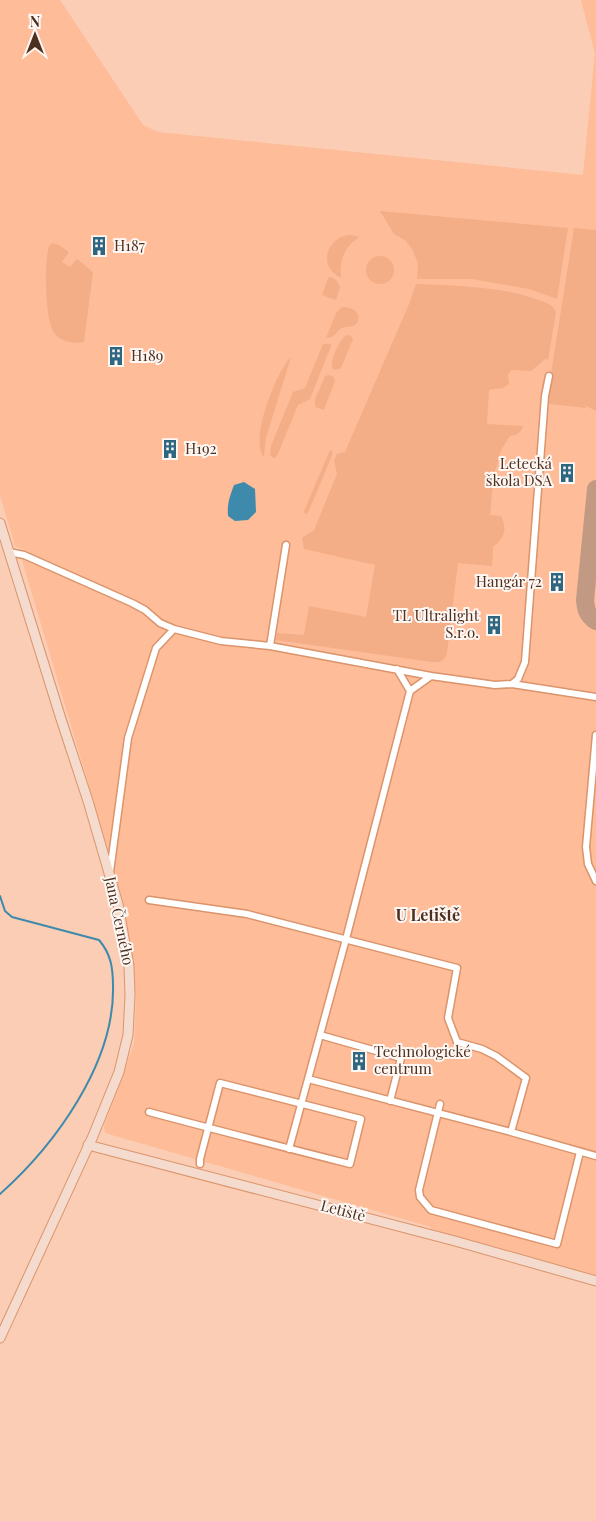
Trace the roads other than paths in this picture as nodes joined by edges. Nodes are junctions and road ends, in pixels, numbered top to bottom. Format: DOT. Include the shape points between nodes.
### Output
graph roads {
  1 [pos="549,376"];
  2 [pos="0,523"];
  3 [pos="286,545"];
  4 [pos="9,552"];
  5 [pos="174,630"];
  6 [pos="270,646"];
  7 [pos="397,669"];
  8 [pos="431,676"];
  9 [pos="512,684"];
  10 [pos="410,691"];
  11 [pos="596,697"];
  12 [pos="596,735"];
  13 [pos="110,876"];
  14 [pos="596,881"];
  15 [pos="149,900"];
  16 [pos="346,939"];
  17 [pos="320,1035"];
  18 [pos="308,1079"];
  19 [pos="390,1101"];
  20 [pos="301,1102"];
  21 [pos="440,1104"];
  22 [pos="149,1112"];
  23 [pos="438,1113"];
  24 [pos="209,1128"];
  25 [pos="511,1132"];
  26 [pos="88,1145"];
  27 [pos="289,1149"];
  28 [pos="580,1152"];
  29 [pos="596,1156"];
  30 [pos="200,1164"];
  31 [pos="596,1282"];
  32 [pos="0,1338"];
  1 -- 9 [label="street" via="534,523 525,662 518,679"];
  2 -- 4 [label="street, Jana Černého"];
  3 -- 6 [label="street"];
  4 -- 5 [label="street" via="24,555 132,603"];
  4 -- 13 [label="street, Jana Černého"];
  5 -- 6 [label="street" via="221,641"];
  5 -- 13 [label="street" via="156,648 128,738"];
  6 -- 7 [label="street"];
  7 -- 8 [label="street"];
  7 -- 10 [label="street"];
  8 -- 9 [label="street" via="495,685"];
  8 -- 10 [label="street"];
  9 -- 11 [label="street"];
  10 -- 16 [label="street"];
  12 -- 14 [label="street" via="586,848 588,864"];
  13 -- 26 [label="street, Jana Černého" via="123,924 129,966 128,1035 120,1072"];
  15 -- 16 [label="street" via="247,914"];
  16 -- 17 [label="street"];
  16 -- 25 [label="street" via="457,968 448,1018 456,1042 496,1056 526,1078"];
  17 -- 18 [label="street"];
  17 -- 19 [label="street" via="401,1058"];
  18 -- 19 [label="street"];
  18 -- 20 [label="street"];
  19 -- 23 [label="street"];
  20 -- 24 [label="street" via="220,1082"];
  20 -- 27 [label="street"];
  20 -- 27 [label="street" via="361,1119 350,1164"];
  21 -- 23 [label="street"];
  22 -- 24 [label="street"];
  23 -- 25 [label="street"];
  23 -- 28 [label="street" via="419,1190 420,1197 431,1210 557,1244"];
  24 -- 27 [label="street"];
  24 -- 30 [label="street"];
  25 -- 28 [label="street"];
  26 -- 31 [label="street, Letiště" via="446,1238"];
  26 -- 32 [label="street, Jana Černého"];
  28 -- 29 [label="street"];
}
